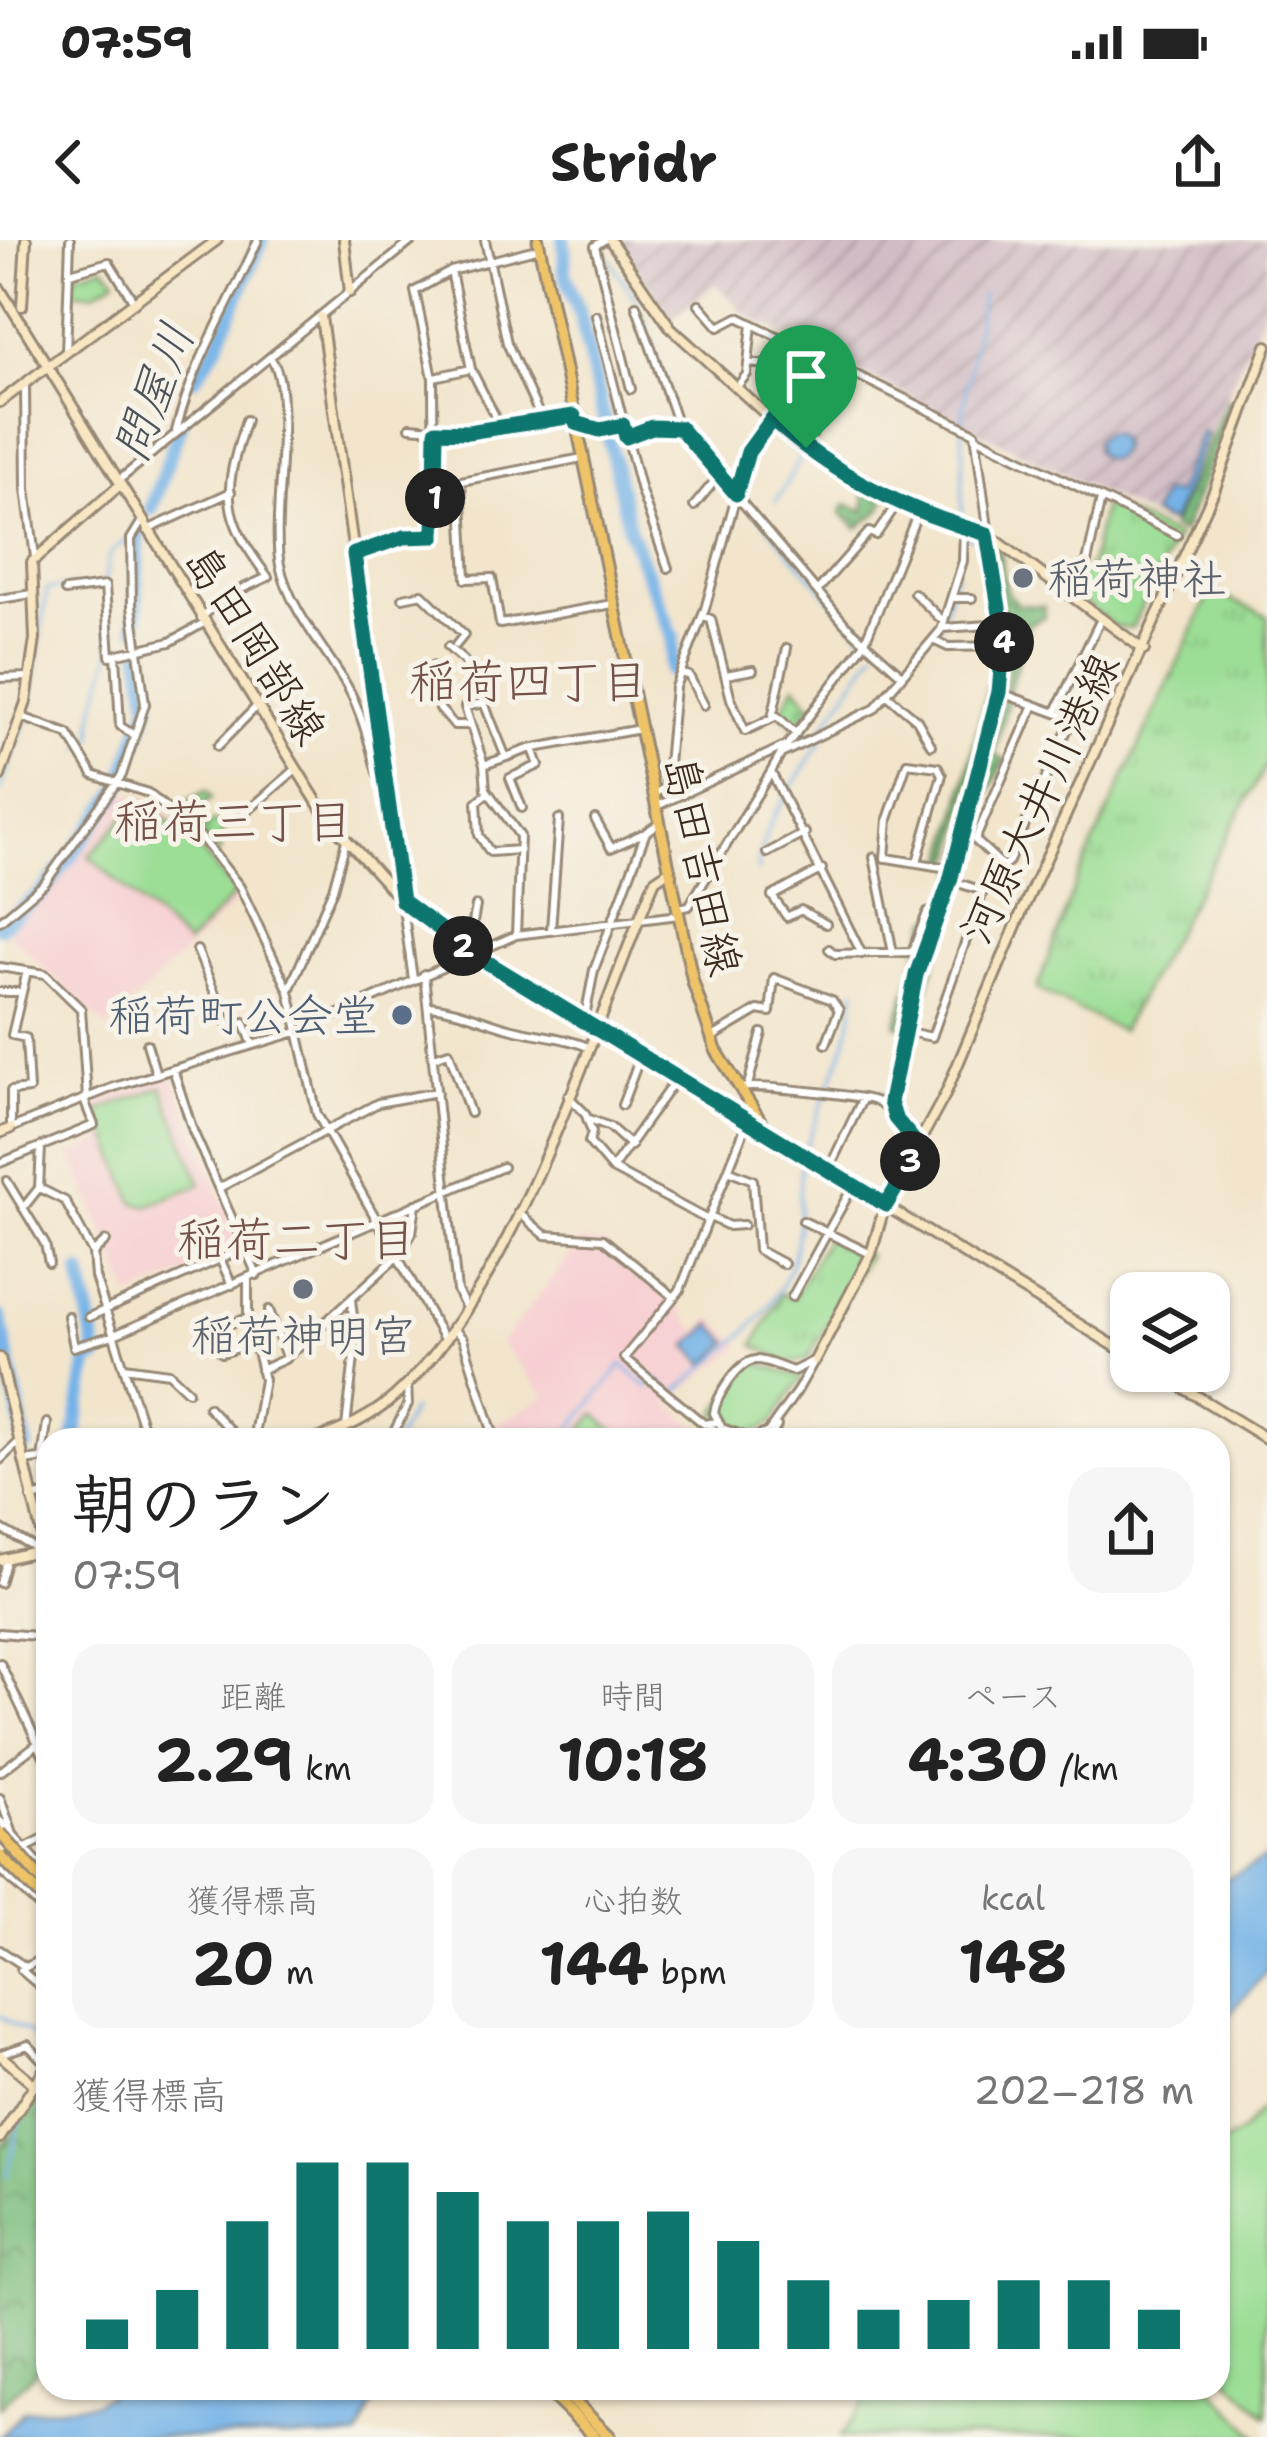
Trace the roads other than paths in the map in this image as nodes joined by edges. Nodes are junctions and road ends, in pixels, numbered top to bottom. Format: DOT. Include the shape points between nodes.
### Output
graph roads {
  1 [pos="26,240"];
  2 [pos="70,240"];
  3 [pos="217,240"];
  4 [pos="258,240"];
  5 [pos="344,240"];
  6 [pos="413,240"];
  7 [pos="485,240"];
  8 [pos="607,240"];
  9 [pos="539,244"];
  10 [pos="490,261"];
  11 [pos="451,271"];
  12 [pos="70,273"];
  13 [pos="0,289"];
  14 [pos="350,292"];
  15 [pos="134,302"];
  16 [pos="699,304"];
  17 [pos="636,305"];
  18 [pos="22,306"];
  19 [pos="596,315"];
  20 [pos="321,317"];
  21 [pos="752,324"];
  22 [pos="788,342"];
  23 [pos="1267,346"];
  24 [pos="66,353"];
  25 [pos="270,358"];
  26 [pos="622,358"];
  27 [pos="821,358"];
  28 [pos="607,363"];
  29 [pos="748,363"];
  30 [pos="48,366"];
  31 [pos="472,370"];
  32 [pos="434,378"];
  33 [pos="25,383"];
  34 [pos="736,388"];
  35 [pos="631,389"];
  36 [pos="0,402"];
  37 [pos="575,419"];
  38 [pos="772,419"];
  39 [pos="246,420"];
  40 [pos="542,421"];
  41 [pos="623,425"];
  42 [pos="410,428"];
  43 [pos="501,428"];
  44 [pos="680,428"];
  45 [pos="436,431"];
  46 [pos="175,435"];
  47 [pos="626,437"];
  48 [pos="976,437"];
  49 [pos="806,448"];
  50 [pos="583,458"];
  51 [pos="718,477"];
  52 [pos="119,483"];
  53 [pos="231,492"];
  54 [pos="736,494"];
  55 [pos="1102,498"];
  56 [pos="899,501"];
  57 [pos="694,506"];
  58 [pos="919,510"];
  59 [pos="145,525"];
  60 [pos="964,527"];
  61 [pos="988,534"];
  62 [pos="1177,535"];
  63 [pos="354,554"];
  64 [pos="35,557"];
  65 [pos="668,568"];
  66 [pos="1059,589"];
  67 [pos="64,591"];
  68 [pos="817,591"];
  69 [pos="914,592"];
  70 [pos="32,594"];
  71 [pos="403,598"];
  72 [pos="952,598"];
  73 [pos="972,598"];
  74 [pos="0,599"];
  75 [pos="613,604"];
  76 [pos="1000,614"];
  77 [pos="702,616"];
  78 [pos="203,620"];
  79 [pos="1100,621"];
  80 [pos="943,625"];
  81 [pos="1004,638"];
  82 [pos="933,640"];
  83 [pos="864,644"];
  84 [pos="787,648"];
  85 [pos="1144,650"];
  86 [pos="137,651"];
  87 [pos="116,655"];
  88 [pos="431,666"];
  89 [pos="753,670"];
  90 [pos="681,673"];
  91 [pos="727,675"];
  92 [pos="902,675"];
  93 [pos="29,677"];
  94 [pos="0,678"];
  95 [pos="999,692"];
  96 [pos="886,694"];
  97 [pos="484,703"];
  98 [pos="704,705"];
  99 [pos="1034,705"];
  100 [pos="256,707"];
  101 [pos="1056,712"];
  102 [pos="22,717"];
  103 [pos="772,718"];
  104 [pos="467,725"];
  105 [pos="640,729"];
  106 [pos="796,734"];
  107 [pos="134,735"];
  108 [pos="931,745"];
  109 [pos="218,746"];
  110 [pos="533,748"];
  111 [pos="783,750"];
  112 [pos="506,757"];
  113 [pos="484,765"];
  114 [pos="295,770"];
  115 [pos="771,772"];
  116 [pos="0,776"];
  117 [pos="386,776"];
  118 [pos="115,786"];
  119 [pos="488,793"];
  120 [pos="654,794"];
  121 [pos="657,806"];
  122 [pos="522,808"];
  123 [pos="243,815"];
  124 [pos="596,818"];
  125 [pos="560,819"];
  126 [pos="660,822"];
  127 [pos="646,832"];
  128 [pos="805,833"];
  129 [pos="346,841"];
  130 [pos="519,850"];
  131 [pos="767,853"];
  132 [pos="874,857"];
  133 [pos="859,858"];
  134 [pos="885,858"];
  135 [pos="917,862"];
  136 [pos="1004,867"];
  137 [pos="822,869"];
  138 [pos="954,869"];
  139 [pos="670,870"];
  140 [pos="950,881"];
  141 [pos="983,891"];
  142 [pos="402,901"];
  143 [pos="476,906"];
  144 [pos="941,909"];
  145 [pos="678,912"];
  146 [pos="638,920"];
  147 [pos="0,921"];
  148 [pos="614,922"];
  149 [pos="826,924"];
  150 [pos="550,931"];
  151 [pos="516,935"];
  152 [pos="829,949"];
  153 [pos="197,950"];
  154 [pos="470,952"];
  155 [pos="893,953"];
  156 [pos="862,954"];
  157 [pos="0,968"];
  158 [pos="27,971"];
  159 [pos="424,974"];
  160 [pos="413,979"];
  161 [pos="289,991"];
  162 [pos="0,992"];
  163 [pos="19,992"];
  164 [pos="429,1005"];
  165 [pos="584,1022"];
  166 [pos="595,1029"];
  167 [pos="904,1030"];
  168 [pos="300,1031"];
  169 [pos="762,1033"];
  170 [pos="711,1038"];
  171 [pos="148,1044"];
  172 [pos="826,1044"];
  173 [pos="253,1045"];
  174 [pos="588,1047"];
  175 [pos="640,1057"];
  176 [pos="434,1058"];
  177 [pos="173,1069"];
  178 [pos="156,1074"];
  179 [pos="676,1079"];
  180 [pos="744,1087"];
  181 [pos="437,1092"];
  182 [pos="568,1096"];
  183 [pos="85,1098"];
  184 [pos="863,1098"];
  185 [pos="622,1105"];
  186 [pos="756,1109"];
  187 [pos="470,1113"];
  188 [pos="587,1118"];
  189 [pos="895,1118"];
  190 [pos="747,1123"];
  191 [pos="10,1128"];
  192 [pos="326,1130"];
  193 [pos="0,1132"];
  194 [pos="770,1136"];
  195 [pos="631,1146"];
  196 [pos="40,1147"];
  197 [pos="920,1148"];
  198 [pos="834,1158"];
  199 [pos="0,1163"];
  200 [pos="503,1167"];
  201 [pos="612,1169"];
  202 [pos="728,1170"];
  203 [pos="8,1181"];
  204 [pos="853,1186"];
  205 [pos="39,1188"];
  206 [pos="219,1188"];
  207 [pos="446,1189"];
  208 [pos="416,1204"];
  209 [pos="886,1205"];
  210 [pos="23,1208"];
  211 [pos="518,1212"];
  212 [pos="709,1218"];
  213 [pos="378,1221"];
  214 [pos="803,1221"];
  215 [pos="742,1225"];
  216 [pos="827,1234"];
  217 [pos="106,1241"];
  218 [pos="245,1248"];
  219 [pos="93,1253"];
  220 [pos="872,1254"];
  221 [pos="399,1255"];
  222 [pos="220,1260"];
  223 [pos="49,1263"];
  224 [pos="784,1264"];
  225 [pos="253,1276"];
  226 [pos="232,1285"];
  227 [pos="674,1297"];
  228 [pos="792,1297"];
  229 [pos="351,1299"];
  230 [pos="465,1306"];
  231 [pos="269,1310"];
  232 [pos="106,1311"];
  233 [pos="68,1316"];
  234 [pos="89,1317"];
  235 [pos="248,1318"];
  236 [pos="452,1327"];
  237 [pos="114,1334"];
  238 [pos="444,1339"];
  239 [pos="255,1343"];
  240 [pos="1110,1343"];
  241 [pos="286,1358"];
  242 [pos="815,1360"];
  243 [pos="0,1364"];
  244 [pos="124,1367"];
  245 [pos="261,1370"];
  246 [pos="407,1384"];
  247 [pos="188,1390"];
  248 [pos="797,1391"];
  249 [pos="1190,1392"];
  250 [pos="208,1407"];
  251 [pos="47,1423"];
  252 [pos="713,1424"];
  253 [pos="346,1427"];
  254 [pos="47,1428"];
  255 [pos="143,1428"];
  256 [pos="228,1428"];
  257 [pos="256,1428"];
  258 [pos="397,1428"];
  259 [pos="491,1428"];
  260 [pos="718,1428"];
  261 [pos="723,1428"];
  262 [pos="771,1428"];
  263 [pos="776,1428"];
  264 [pos="1267,1439"];
  265 [pos="19,1442"];
  266 [pos="36,1459"];
  267 [pos="0,1460"];
  268 [pos="23,1461"];
  269 [pos="36,1497"];
  270 [pos="31,1498"];
  271 [pos="36,1518"];
  272 [pos="0,1528"];
  273 [pos="36,1545"];
  274 [pos="36,1551"];
  275 [pos="2,1559"];
  276 [pos="0,1583"];
  277 [pos="0,1634"];
  278 [pos="36,1636"];
  279 [pos="0,1663"];
  280 [pos="36,1745"];
  281 [pos="0,1772"];
  282 [pos="0,1798"];
  283 [pos="0,1821"];
  284 [pos="4,1837"];
  285 [pos="36,1843"];
  286 [pos="25,1848"];
  287 [pos="0,1861"];
  288 [pos="36,1865"];
  289 [pos="36,1870"];
  290 [pos="36,1891"];
  291 [pos="36,1901"];
  292 [pos="0,1950"];
  293 [pos="36,1960"];
  294 [pos="24,1966"];
  295 [pos="36,1983"];
  296 [pos="36,2053"];
  297 [pos="0,2055"];
  298 [pos="36,2084"];
  299 [pos="36,2096"];
  300 [pos="0,2138"];
  301 [pos="556,2400"];
  302 [pos="572,2400"];
  303 [pos="595,2437"];
  304 [pos="610,2437"];
  1 -- 18 [label="street"];
  2 -- 12 [label="street"];
  3 -- 15 [label="street"];
  4 -- 46 [label="street" via="191,375"];
  5 -- 14 [label="street"];
  6 -- 14 [label="street"];
  7 -- 10 [label="street"];
  8 -- 26 [label="street" via="595,246 597,268"];
  8 -- 34 [label="street" via="671,328"];
  9 -- 10 [label="street"];
  9 -- 37 [label="main road, 島田吉田線"];
  10 -- 11 [label="street"];
  10 -- 40 [label="street" via="507,343"];
  11 -- 31 [label="street"];
  11 -- 32 [label="street" via="415,291"];
  12 -- 15 [label="street" via="109,262"];
  12 -- 24 [label="street"];
  13 -- 30 [label="street, 島田岡部線"];
  14 -- 20 [label="street"];
  15 -- 24 [label="street"];
  16 -- 21 [label="street" via="719,327 738,317"];
  17 -- 44 [label="street"];
  19 -- 28 [label="street"];
  20 -- 25 [label="street"];
  20 -- 63 [label="street"];
  21 -- 22 [label="street"];
  21 -- 29 [label="street"];
  22 -- 27 [label="street"];
  22 -- 29 [label="street" via="784,367"];
  23 -- 85 [label="street, 河原大井川港線"];
  24 -- 30 [label="street"];
  25 -- 46 [label="street"];
  25 -- 117 [label="street" via="279,369 284,414 281,570 349,689 377,773"];
  26 -- 28 [label="street"];
  26 -- 35 [label="street"];
  27 -- 48 [label="street"];
  27 -- 49 [label="street" via="822,414"];
  28 -- 41 [label="street"];
  29 -- 34 [label="street"];
  30 -- 33 [label="street"];
  30 -- 52 [label="street, 島田岡部線"];
  31 -- 32 [label="street"];
  31 -- 43 [label="street"];
  32 -- 45 [label="street"];
  33 -- 36 [label="street"];
  33 -- 64 [label="street"];
  34 -- 38 [label="street"];
  37 -- 40 [label="street"];
  37 -- 41 [label="street" via="600,430"];
  37 -- 50 [label="main road, 島田吉田線"];
  38 -- 49 [label="street"];
  38 -- 54 [label="street" via="748,452"];
  39 -- 53 [label="street"];
  40 -- 43 [label="street"];
  41 -- 47 [label="street"];
  42 -- 45 [label="street"];
  43 -- 45 [label="street"];
  44 -- 47 [label="street"];
  44 -- 51 [label="street"];
  45 -- 63 [label="street" via="434,536"];
  46 -- 52 [label="street"];
  47 -- 65 [label="street"];
  48 -- 55 [label="street"];
  48 -- 61 [label="street"];
  49 -- 56 [label="street"];
  50 -- 75 [label="main road, 島田吉田線"];
  50 -- 75 [label="street" via="461,481 466,579 492,578 500,624"];
  51 -- 54 [label="street"];
  51 -- 57 [label="street"];
  52 -- 59 [label="street, 島田岡部線"];
  52 -- 64 [label="street"];
  53 -- 59 [label="street"];
  53 -- 78 [label="street" via="232,527 268,577 224,597"];
  54 -- 68 [label="street"];
  54 -- 77 [label="street"];
  55 -- 62 [label="street"];
  55 -- 66 [label="street" via="1088,562"];
  56 -- 58 [label="street"];
  56 -- 68 [label="street" via="876,536 869,532"];
  58 -- 60 [label="street"];
  58 -- 83 [label="street"];
  59 -- 78 [label="street, 島田岡部線"];
  59 -- 86 [label="street" via="131,539"];
  60 -- 61 [label="street"];
  60 -- 72 [label="street"];
  61 -- 66 [label="street"];
  61 -- 76 [label="street"];
  63 -- 117 [label="street"];
  64 -- 70 [label="street"];
  66 -- 79 [label="street"];
  67 -- 87 [label="street" via="105,586 110,656"];
  68 -- 83 [label="street"];
  69 -- 80 [label="street"];
  70 -- 74 [label="street"];
  70 -- 93 [label="street"];
  71 -- 97 [label="street" via="422,594 464,635 452,646"];
  72 -- 73 [label="street"];
  72 -- 80 [label="street"];
  75 -- 105 [label="main road, 島田吉田線"];
  76 -- 80 [label="street" via="990,625"];
  76 -- 81 [label="street"];
  77 -- 90 [label="street"];
  77 -- 91 [label="street" via="711,620"];
  78 -- 86 [label="street"];
  78 -- 100 [label="street, 島田岡部線"];
  79 -- 85 [label="street"];
  79 -- 101 [label="street"];
  80 -- 82 [label="street"];
  81 -- 82 [label="street" via="994,650"];
  81 -- 95 [label="street"];
  82 -- 92 [label="street"];
  83 -- 92 [label="street"];
  83 -- 106 [label="street"];
  84 -- 103 [label="street"];
  85 -- 197 [label="street, 河原大井川港線"];
  86 -- 87 [label="street"];
  86 -- 107 [label="street" via="145,704"];
  87 -- 107 [label="street" via="120,726"];
  88 -- 104 [label="street" via="440,710 454,725"];
  89 -- 91 [label="street"];
  90 -- 98 [label="street"];
  90 -- 120 [label="street" via="666,787"];
  91 -- 103 [label="street" via="745,731"];
  92 -- 96 [label="street"];
  93 -- 94 [label="street"];
  93 -- 102 [label="street"];
  95 -- 99 [label="street"];
  95 -- 138 [label="street"];
  96 -- 108 [label="street" via="917,720"];
  96 -- 111 [label="street" via="865,714"];
  97 -- 104 [label="street" via="465,707"];
  97 -- 112 [label="street"];
  99 -- 101 [label="street"];
  99 -- 136 [label="street" via="975,840"];
  100 -- 109 [label="street"];
  100 -- 114 [label="street, 島田岡部線"];
  101 -- 136 [label="street" via="1072,719"];
  102 -- 116 [label="street"];
  102 -- 118 [label="street" via="68,734 88,770"];
  103 -- 106 [label="street"];
  104 -- 113 [label="street"];
  105 -- 110 [label="street"];
  105 -- 120 [label="main road, 島田吉田線"];
  106 -- 111 [label="street"];
  107 -- 118 [label="street"];
  110 -- 112 [label="street"];
  110 -- 122 [label="street" via="539,764 510,778"];
  111 -- 115 [label="street"];
  111 -- 121 [label="street"];
  112 -- 113 [label="street"];
  113 -- 119 [label="street"];
  114 -- 123 [label="street"];
  114 -- 129 [label="street, 島田岡部線"];
  115 -- 128 [label="street"];
  115 -- 145 [label="street"];
  117 -- 142 [label="street"];
  118 -- 147 [label="street" via="45,883"];
  118 -- 161 [label="street" via="148,793 223,861"];
  119 -- 130 [label="street" via="519,830"];
  119 -- 130 [label="street" via="477,802 479,836 490,852"];
  120 -- 121 [label="main road, 島田吉田線"];
  121 -- 126 [label="main road, 島田吉田線"];
  124 -- 127 [label="street" via="610,848"];
  125 -- 150 [label="street"];
  126 -- 127 [label="street"];
  126 -- 139 [label="main road, 島田吉田線"];
  127 -- 148 [label="street"];
  128 -- 131 [label="street"];
  128 -- 137 [label="street"];
  129 -- 142 [label="street, 島田岡部線"];
  129 -- 161 [label="street"];
  130 -- 151 [label="street"];
  132 -- 133 [label="street"];
  132 -- 134 [label="street"];
  132 -- 155 [label="street"];
  134 -- 135 [label="street"];
  134 -- 135 [label="street" via="907,764 941,771"];
  135 -- 138 [label="street"];
  136 -- 141 [label="street"];
  137 -- 149 [label="street" via="772,896 787,917 801,910"];
  137 -- 156 [label="street"];
  138 -- 140 [label="street"];
  139 -- 145 [label="main road, 島田吉田線"];
  139 -- 146 [label="street" via="655,880"];
  140 -- 141 [label="street"];
  140 -- 144 [label="street"];
  141 -- 167 [label="street" via="932,1036"];
  142 -- 154 [label="street, 島田岡部線"];
  142 -- 160 [label="street"];
  143 -- 154 [label="street"];
  144 -- 155 [label="street" via="927,913 913,952"];
  144 -- 167 [label="street"];
  145 -- 146 [label="street"];
  145 -- 170 [label="main road, 島田吉田線"];
  146 -- 148 [label="street"];
  146 -- 166 [label="street"];
  148 -- 150 [label="street"];
  148 -- 165 [label="street"];
  150 -- 151 [label="street"];
  151 -- 154 [label="street"];
  152 -- 156 [label="street"];
  153 -- 173 [label="street" via="229,1027 244,1022"];
  154 -- 159 [label="street"];
  154 -- 165 [label="street, 島田岡部線"];
  155 -- 156 [label="street"];
  157 -- 158 [label="street"];
  158 -- 163 [label="street"];
  158 -- 183 [label="street" via="45,974 81,1009"];
  159 -- 160 [label="street"];
  159 -- 164 [label="street"];
  160 -- 168 [label="street"];
  161 -- 168 [label="street"];
  162 -- 163 [label="street"];
  163 -- 191 [label="street" via="12,1035 26,1038 29,1089 11,1090"];
  164 -- 174 [label="street"];
  164 -- 176 [label="street"];
  165 -- 166 [label="street, 島田岡部線"];
  166 -- 174 [label="street"];
  166 -- 175 [label="street, 島田岡部線"];
  167 -- 189 [label="street" via="890,1102"];
  168 -- 173 [label="street"];
  168 -- 192 [label="street"];
  169 -- 180 [label="street"];
  170 -- 172 [label="street" via="758,1010 770,1012 774,978 832,1000 838,1010"];
  170 -- 180 [label="main road, 島田吉田線"];
  171 -- 178 [label="street"];
  173 -- 177 [label="street"];
  174 -- 182 [label="street"];
  175 -- 179 [label="street, 島田岡部線"];
  175 -- 185 [label="street"];
  176 -- 181 [label="street"];
  176 -- 187 [label="street" via="449,1052"];
  177 -- 178 [label="street"];
  177 -- 206 [label="street"];
  178 -- 183 [label="street"];
  179 -- 190 [label="street, 島田岡部線"];
  179 -- 195 [label="street"];
  180 -- 184 [label="street"];
  180 -- 186 [label="main road, 島田吉田線"];
  181 -- 192 [label="street" via="389,1099"];
  181 -- 207 [label="street"];
  182 -- 188 [label="street"];
  182 -- 211 [label="street"];
  183 -- 191 [label="street"];
  183 -- 196 [label="street" via="94,1125"];
  184 -- 189 [label="street"];
  184 -- 198 [label="street"];
  186 -- 190 [label="main road"];
  186 -- 194 [label="main road, 島田吉田線"];
  188 -- 195 [label="street"];
  188 -- 201 [label="street" via="589,1142"];
  189 -- 197 [label="street"];
  190 -- 194 [label="street, 島田岡部線"];
  190 -- 202 [label="street"];
  191 -- 193 [label="street"];
  192 -- 206 [label="street"];
  192 -- 213 [label="street"];
  194 -- 204 [label="street, 島田岡部線"];
  195 -- 201 [label="street"];
  196 -- 199 [label="street"];
  196 -- 205 [label="street"];
  197 -- 209 [label="street, 河原大井川港線"];
  200 -- 207 [label="street"];
  201 -- 212 [label="street"];
  202 -- 212 [label="street"];
  202 -- 224 [label="street" via="753,1180 758,1250"];
  203 -- 210 [label="street"];
  204 -- 209 [label="street, 島田岡部線"];
  204 -- 216 [label="street"];
  205 -- 210 [label="street"];
  205 -- 219 [label="street" via="65,1201"];
  206 -- 218 [label="street"];
  207 -- 208 [label="street"];
  207 -- 230 [label="street"];
  208 -- 213 [label="street"];
  208 -- 221 [label="street"];
  209 -- 220 [label="street, 河原大井川港線"];
  209 -- 240 [label="street, 島田岡部線"];
  210 -- 223 [label="street"];
  211 -- 227 [label="street" via="545,1235 603,1239"];
  211 -- 230 [label="street"];
  212 -- 215 [label="street"];
  212 -- 227 [label="street"];
  213 -- 221 [label="street"];
  213 -- 225 [label="street"];
  214 -- 216 [label="street"];
  216 -- 220 [label="street"];
  216 -- 228 [label="street"];
  217 -- 219 [label="street"];
  218 -- 222 [label="street"];
  218 -- 225 [label="street"];
  219 -- 232 [label="street"];
  220 -- 242 [label="street, 河原大井川港線"];
  221 -- 229 [label="street"];
  221 -- 238 [label="street"];
  222 -- 226 [label="street"];
  222 -- 232 [label="street"];
  225 -- 226 [label="street"];
  225 -- 235 [label="street"];
  226 -- 237 [label="street"];
  227 -- 252 [label="street" via="624,1358"];
  229 -- 241 [label="street"];
  229 -- 253 [label="street" via="356,1340"];
  230 -- 236 [label="street"];
  231 -- 241 [label="street"];
  232 -- 234 [label="street"];
  232 -- 237 [label="street"];
  233 -- 237 [label="street" via="74,1347"];
  235 -- 239 [label="street"];
  235 -- 239 [label="street" via="214,1329 222,1353"];
  236 -- 238 [label="street"];
  236 -- 259 [label="street"];
  237 -- 244 [label="street"];
  238 -- 246 [label="street"];
  239 -- 245 [label="street"];
  241 -- 245 [label="street"];
  242 -- 248 [label="street"];
  242 -- 252 [label="street" via="794,1371 747,1363 717,1400"];
  243 -- 265 [label="street"];
  244 -- 247 [label="street" via="169,1373"];
  244 -- 255 [label="street"];
  245 -- 257 [label="street"];
  246 -- 253 [label="street"];
  246 -- 258 [label="street"];
  248 -- 262 [label="street"];
  248 -- 263 [label="street"];
  249 -- 264 [label="street"];
  250 -- 256 [label="street"];
  251 -- 254 [label="street"];
  252 -- 260 [label="street"];
  252 -- 261 [label="street"];
  265 -- 267 [label="street"];
  265 -- 268 [label="street"];
  266 -- 268 [label="street"];
  268 -- 270 [label="street"];
  269 -- 270 [label="street"];
  270 -- 271 [label="street"];
  272 -- 273 [label="street"];
  274 -- 275 [label="street"];
  275 -- 276 [label="street"];
  277 -- 278 [label="street"];
  279 -- 280 [label="street"];
  280 -- 281 [label="street"];
  282 -- 284 [label="street"];
  283 -- 284 [label="street"];
  284 -- 286 [label="street"];
  284 -- 289 [label="highway, bridge"];
  285 -- 286 [label="street"];
  286 -- 287 [label="street"];
  286 -- 288 [label="street"];
  287 -- 290 [label="highway, bridge"];
  287 -- 291 [label="street"];
  292 -- 294 [label="street"];
  293 -- 294 [label="street"];
  294 -- 295 [label="street"];
  296 -- 297 [label="street" via="28,2045"];
  297 -- 298 [label="street"];
  299 -- 300 [label="street"];
  301 -- 303 [label="highway"];
  302 -- 304 [label="highway"];
}
